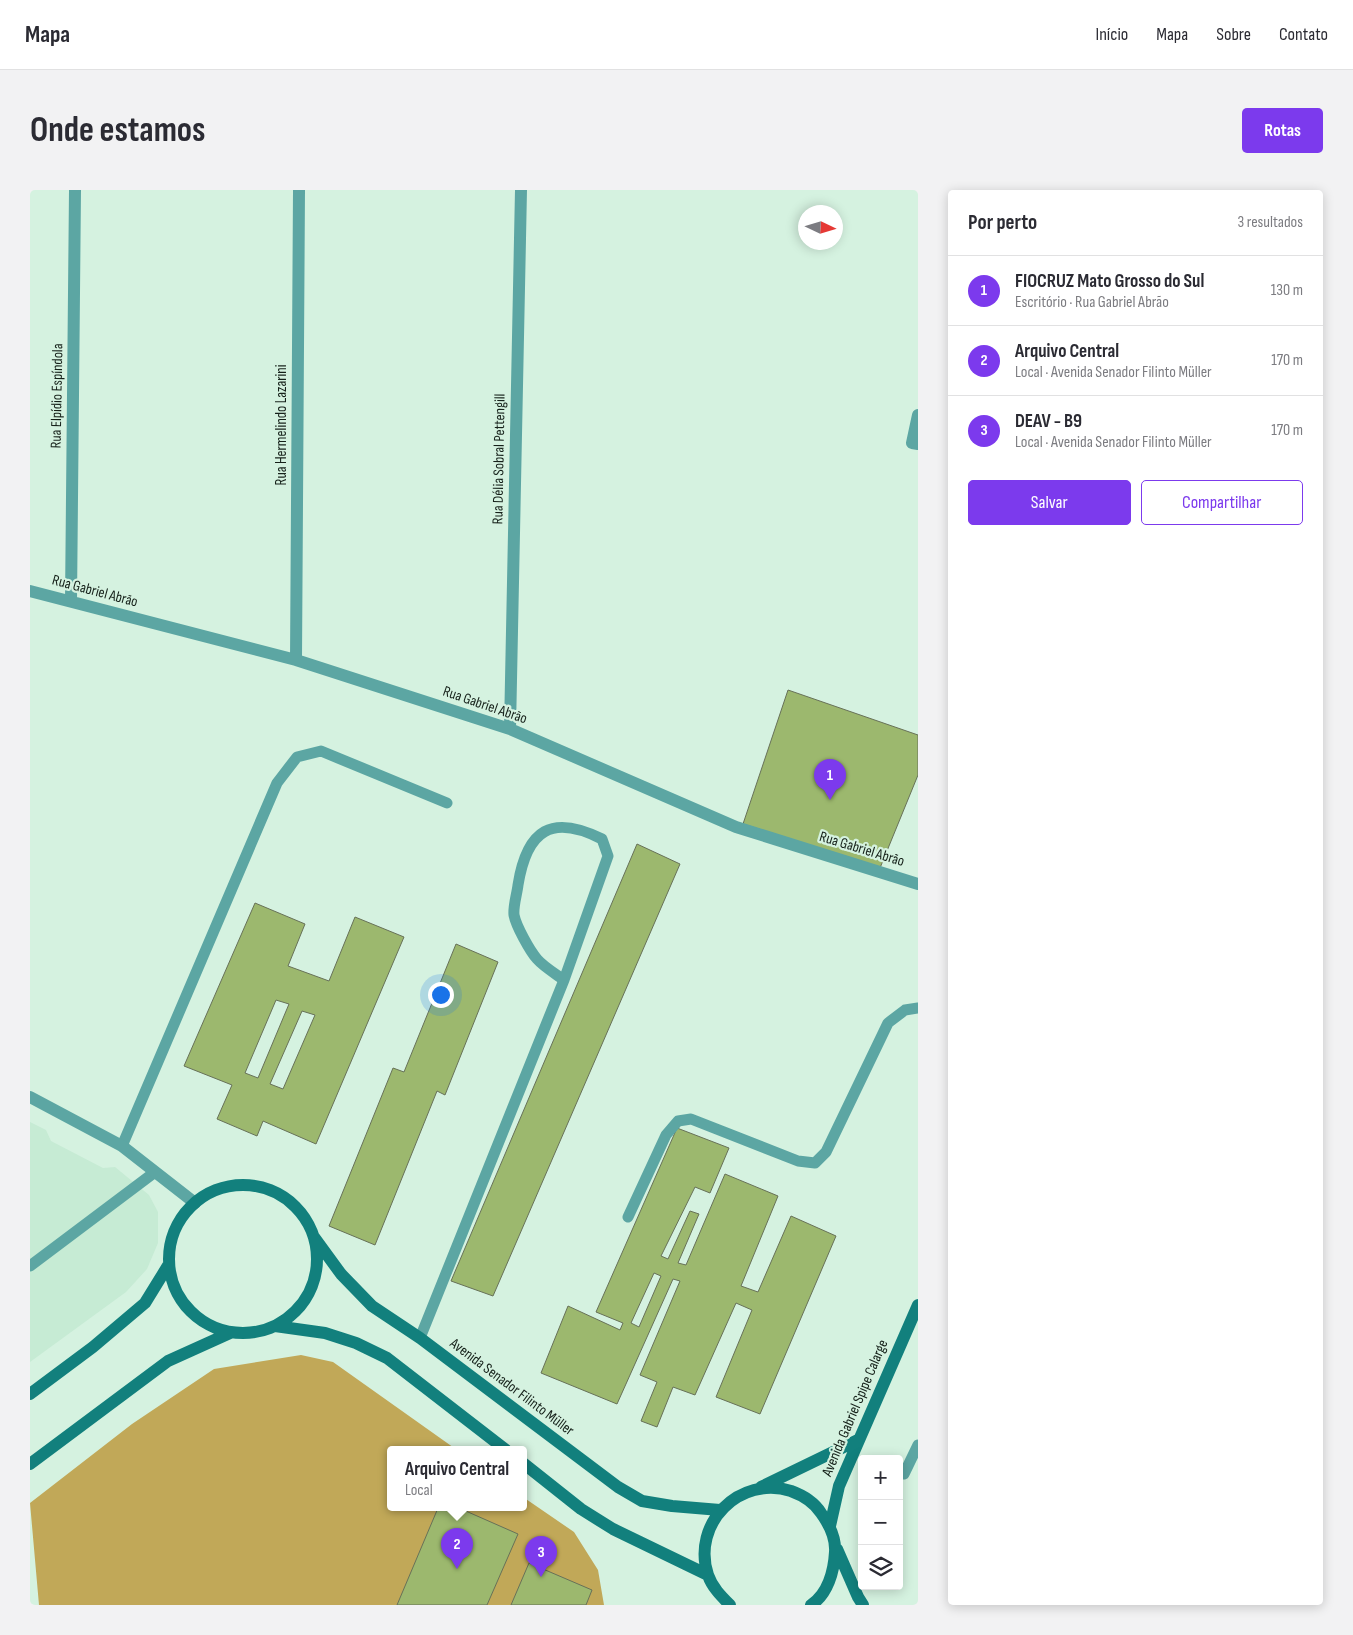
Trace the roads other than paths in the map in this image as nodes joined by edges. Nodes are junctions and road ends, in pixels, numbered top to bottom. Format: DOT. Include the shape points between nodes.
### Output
graph roads {
  1 [pos="75,190"];
  2 [pos="299,190"];
  3 [pos="521,190"];
  4 [pos="918,415"];
  5 [pos="918,444"];
  6 [pos="30,590"];
  7 [pos="72,601"];
  8 [pos="296,660"];
  9 [pos="510,729"];
  10 [pos="447,803"];
  11 [pos="918,884"];
  12 [pos="564,980"];
  13 [pos="918,1008"];
  14 [pos="30,1097"];
  15 [pos="122,1146"];
  16 [pos="155,1172"];
  17 [pos="195,1203"];
  18 [pos="628,1218"];
  19 [pos="314,1236"];
  20 [pos="169,1264"];
  21 [pos="30,1266"];
  22 [pos="918,1304"];
  23 [pos="275,1326"];
  24 [pos="230,1333"];
  25 [pos="420,1338"];
  26 [pos="30,1394"];
  27 [pos="858,1440"];
  28 [pos="918,1445"];
  29 [pos="501,1446"];
  30 [pos="30,1464"];
  31 [pos="527,1466"];
  32 [pos="904,1474"];
  33 [pos="759,1488"];
  34 [pos="720,1510"];
  35 [pos="830,1526"];
  36 [pos="836,1546"];
  37 [pos="708,1574"];
  38 [pos="730,1605"];
  39 [pos="811,1605"];
  40 [pos="863,1605"];
  1 -- 7 [label="street, Rua Elpídio Espíndola"];
  2 -- 8 [label="street, Rua Hermelindo Lazarini"];
  3 -- 9 [label="street, Rua Délia Sobral Pettengill"];
  4 -- 5 [label="street" via="912,443"];
  6 -- 7 [label="street, Rua Gabriel Abrão"];
  7 -- 8 [label="street, Rua Gabriel Abrão"];
  8 -- 9 [label="street, Rua Gabriel Abrão"];
  9 -- 11 [label="street, Rua Gabriel Abrão" via="736,827"];
  10 -- 15 [label="lane" via="320,751 297,757 277,783"];
  12 -- 12 [label="lane" via="537,959 514,915 520,872 532,842 542,832 563,826 585,830 602,839 608,856"];
  12 -- 25 [label="lane"];
  13 -- 18 [label="lane" via="905,1010 888,1023 826,1152 815,1163 798,1161 691,1119 678,1121 666,1134"];
  14 -- 15 [label="street"];
  15 -- 16 [label="street"];
  16 -- 17 [label="street"];
  16 -- 21 [label="lane"];
  17 -- 19 [label="main road" via="215,1190 239,1185 264,1187 292,1203"];
  17 -- 20 [label="main road" via="180,1220 171,1242"];
  19 -- 23 [label="main road" via="318,1258 315,1279 293,1315"];
  19 -- 25 [label="main road, Avenida Senador Filinto Müller" via="341,1274 372,1306"];
  20 -- 24 [label="main road" via="175,1288 188,1309 207,1324"];
  20 -- 26 [label="main road" via="145,1303"];
  22 -- 27 [label="main road, Avenida Gabriel Spipe Calarge"];
  23 -- 24 [label="main road" via="253,1333"];
  23 -- 29 [label="main road" via="325,1333 388,1358"];
  24 -- 30 [label="main road" via="168,1361"];
  25 -- 34 [label="main road, Avenida Senador Filinto Müller" via="626,1492 642,1501"];
  27 -- 33 [label="main road"];
  27 -- 35 [label="main road, Avenida Gabriel Spipe Calarge" via="839,1486"];
  28 -- 32 [label="lane"];
  31 -- 37 [label="main road" via="581,1509 613,1529"];
  33 -- 34 [label="main road" via="738,1495"];
  33 -- 35 [label="main road" via="780,1488 801,1495 818,1508"];
  34 -- 37 [label="main road" via="709,1529 705,1552"];
  35 -- 36 [label="main road"];
  36 -- 39 [label="main road" via="834,1567 827,1587"];
  36 -- 40 [label="main road"];
  37 -- 38 [label="main road" via="718,1594"];
}
